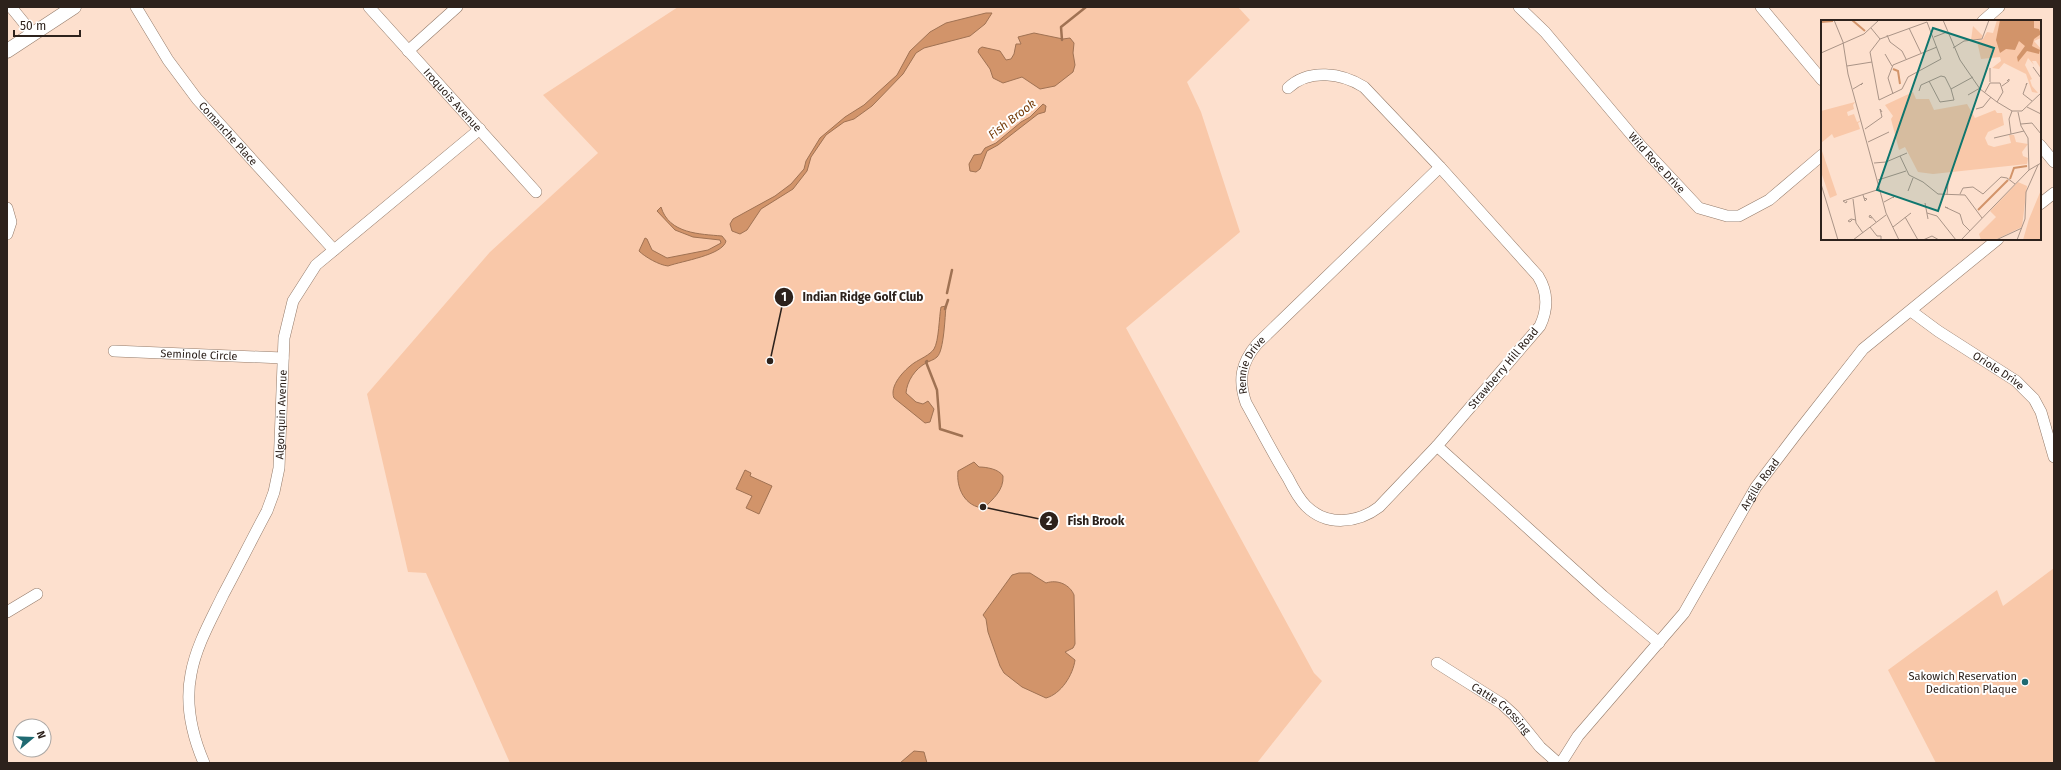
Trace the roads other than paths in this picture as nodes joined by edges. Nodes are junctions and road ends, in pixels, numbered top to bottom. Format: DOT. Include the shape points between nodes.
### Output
graph roads {
  1 [pos="11,7"];
  2 [pos="74,7"];
  3 [pos="136,7"];
  4 [pos="369,7"];
  5 [pos="458,7"];
  6 [pos="1519,7"];
  7 [pos="1761,7"];
  8 [pos="1999,7"];
  9 [pos="1984,20"];
  10 [pos="33,34"];
  11 [pos="7,51"];
  12 [pos="408,51"];
  13 [pos="1821,79"];
  14 [pos="1288,88"];
  15 [pos="480,129"];
  16 [pos="2041,146"];
  17 [pos="1821,156"];
  18 [pos="2054,162"];
  19 [pos="1440,167"];
  20 [pos="536,192"];
  21 [pos="2054,193"];
  22 [pos="2041,203"];
  23 [pos="7,208"];
  24 [pos="7,234"];
  25 [pos="1997,240"];
  26 [pos="334,250"];
  27 [pos="1911,311"];
  28 [pos="114,351"];
  29 [pos="283,358"];
  30 [pos="1437,446"];
  31 [pos="2054,457"];
  32 [pos="37,594"];
  33 [pos="7,612"];
  34 [pos="1659,643"];
  35 [pos="1436,663"];
  36 [pos="204,763"];
  37 [pos="1558,763"];
  38 [pos="1561,763"];
  1 -- 10 [label="street"];
  2 -- 10 [label="main road"];
  3 -- 26 [label="street, Comanche Place" via="168,60 197,99"];
  4 -- 12 [label="street, Iroquois Avenue"];
  5 -- 12 [label="street"];
  6 -- 17 [label="street, Wild Rose Drive" via="1561,50 1642,146 1699,208 1727,216 1739,216 1769,200"];
  7 -- 13 [label="street"];
  8 -- 9 [label="street"];
  10 -- 11 [label="main road"];
  12 -- 15 [label="street, Iroquois Avenue"];
  14 -- 19 [label="street, Strawberry Hill Road" via="1295,81 1305,77 1334,75 1351,79 1376,98"];
  15 -- 20 [label="street, Iroquois Avenue"];
  15 -- 26 [label="street, Algonquin Avenue"];
  16 -- 18 [label="street"];
  19 -- 30 [label="street, Strawberry Hill Road" via="1532,269 1543,285 1546,302 1540,326"];
  19 -- 30 [label="street, Rennie Drive" via="1257,344 1244,363 1241,373 1246,403 1284,471 1306,506 1324,517 1345,521 1370,514"];
  21 -- 22 [label="street"];
  23 -- 24 [label="street" via="11,222"];
  25 -- 27 [label="street, Argilla Road"];
  26 -- 29 [label="street, Algonquin Avenue" via="316,266 292,301 284,338"];
  27 -- 31 [label="street, Oriole Drive" via="2016,381 2034,399"];
  27 -- 34 [label="street, Argilla Road" via="1863,349 1756,487 1694,599"];
  28 -- 29 [label="street, Seminole Circle"];
  29 -- 36 [label="street, Algonquin Avenue" via="279,468 274,492 267,511 197,650 190,675 189,706 192,729"];
  30 -- 34 [label="street" via="1603,596"];
  32 -- 33 [label="street"];
  34 -- 38 [label="street, Argilla Road" via="1578,736"];
  35 -- 37 [label="street, Cattle Crossing" via="1502,704 1540,747"];
}
